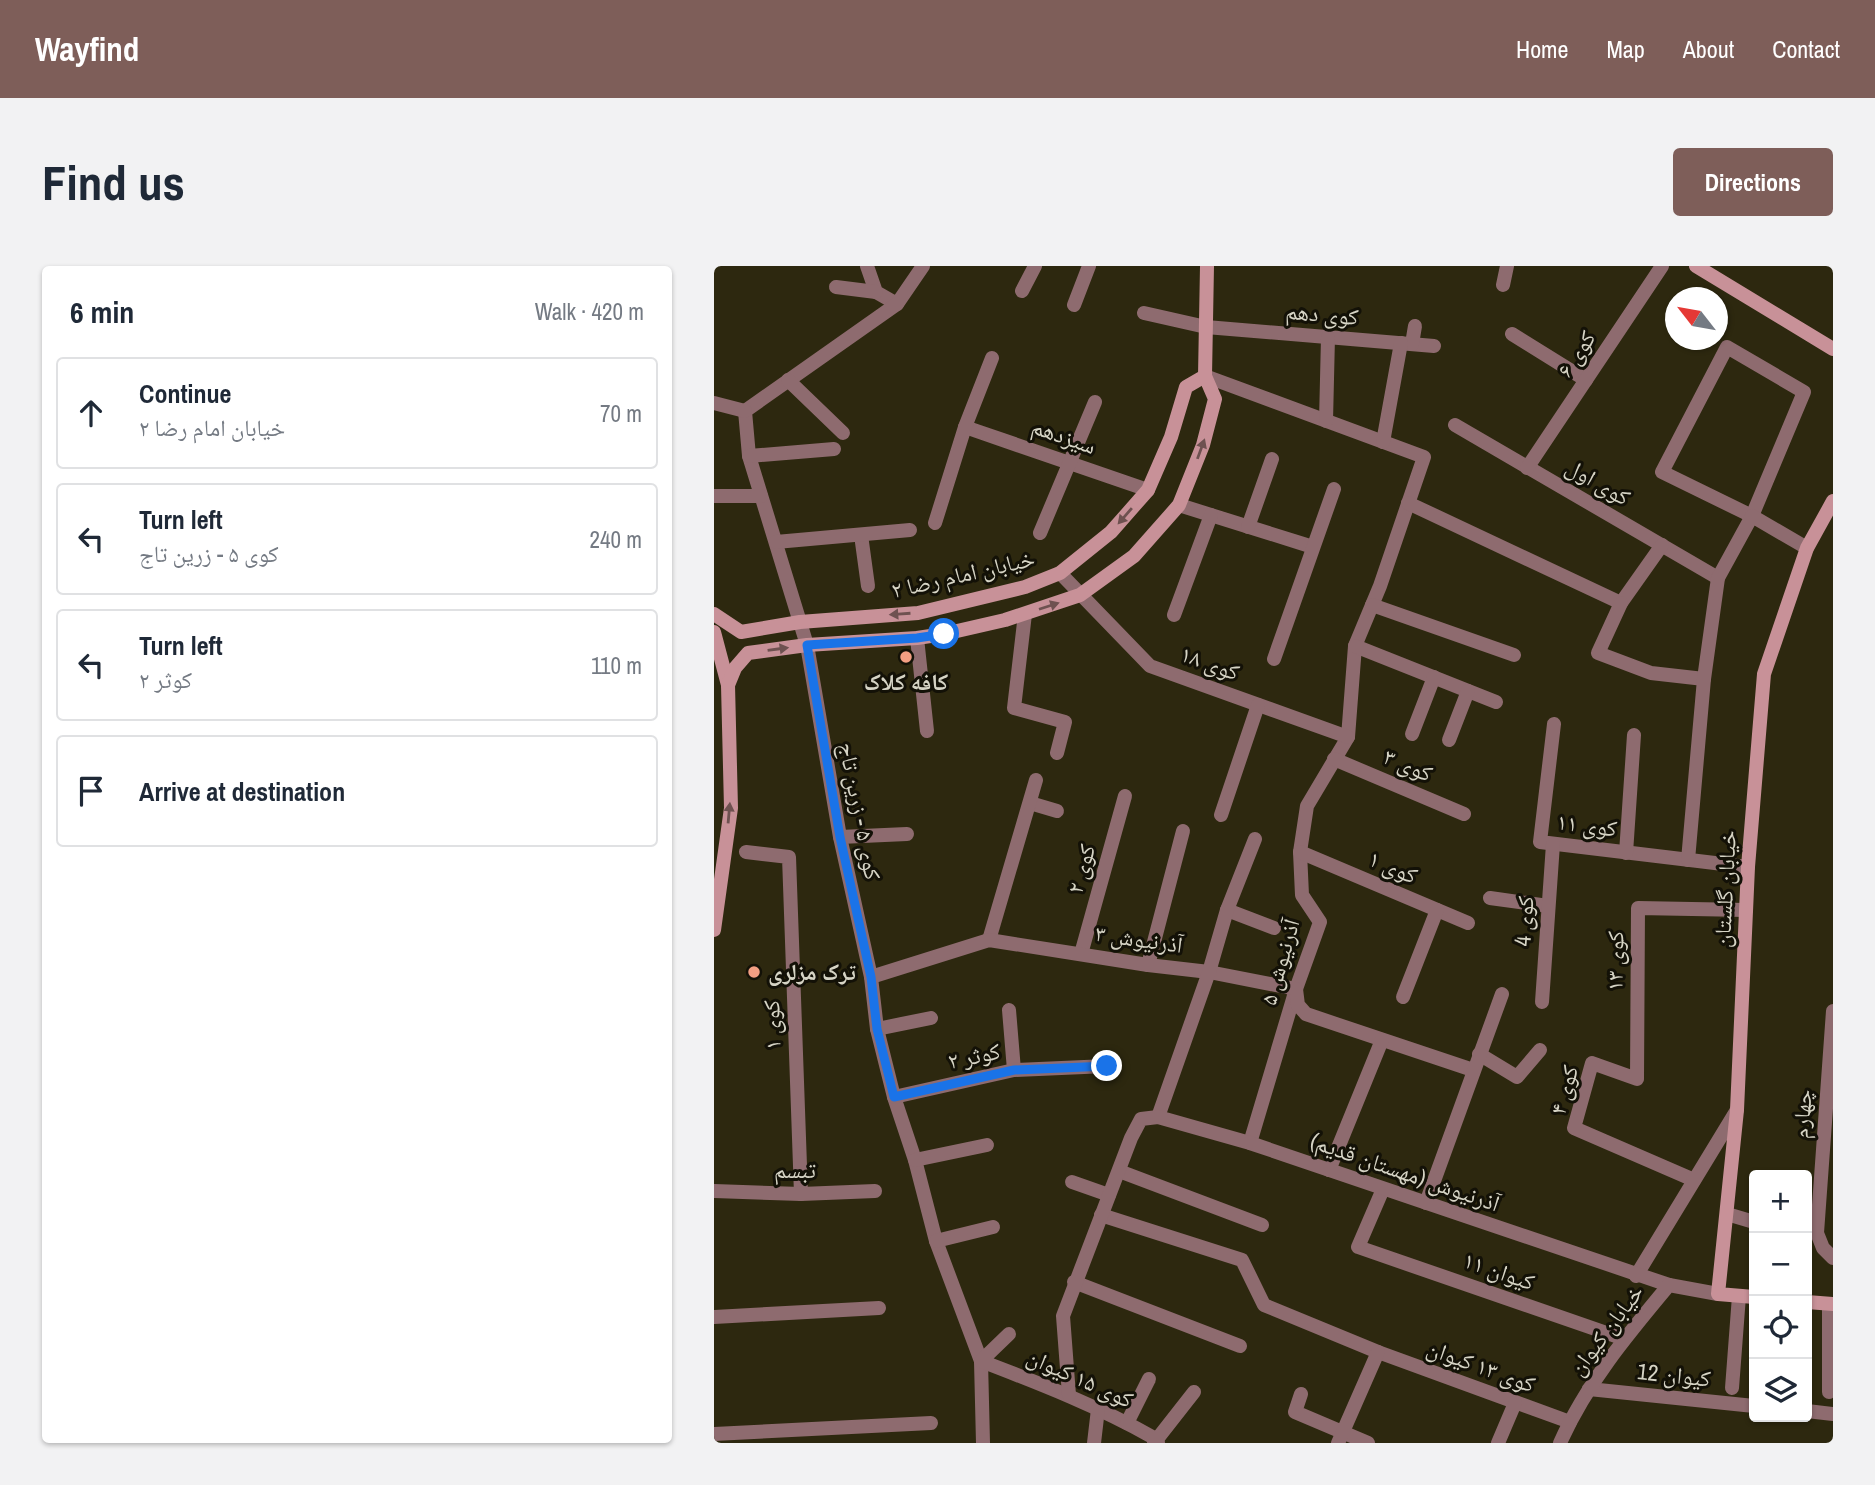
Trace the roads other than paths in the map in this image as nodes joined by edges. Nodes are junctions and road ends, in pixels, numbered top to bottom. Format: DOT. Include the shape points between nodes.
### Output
graph roads {
  1 [pos="867,266"];
  2 [pos="923,266"];
  3 [pos="1035,266"];
  4 [pos="1089,266"];
  5 [pos="1208,266"];
  6 [pos="1507,266"];
  7 [pos="1662,266"];
  8 [pos="1696,266"];
  9 [pos="1503,285"];
  10 [pos="836,287"];
  11 [pos="1022,291"];
  12 [pos="876,292"];
  13 [pos="897,304"];
  14 [pos="1074,305"];
  15 [pos="1143,313"];
  16 [pos="1415,326"];
  17 [pos="1206,327"];
  18 [pos="1512,334"];
  19 [pos="1328,337"];
  20 [pos="1407,344"];
  21 [pos="1434,346"];
  22 [pos="1833,349"];
  23 [pos="992,358"];
  24 [pos="1205,376"];
  25 [pos="788,380"];
  26 [pos="1586,380"];
  27 [pos="1095,402"];
  28 [pos="714,403"];
  29 [pos="745,411"];
  30 [pos="1326,421"];
  31 [pos="1455,425"];
  32 [pos="965,427"];
  33 [pos="843,433"];
  34 [pos="1382,442"];
  35 [pos="834,449"];
  36 [pos="750,456"];
  37 [pos="1272,459"];
  38 [pos="1071,462"];
  39 [pos="1527,468"];
  40 [pos="1334,489"];
  41 [pos="1147,490"];
  42 [pos="714,496"];
  43 [pos="761,496"];
  44 [pos="1833,500"];
  45 [pos="1408,503"];
  46 [pos="1179,505"];
  47 [pos="1211,515"];
  48 [pos="1752,516"];
  49 [pos="935,523"];
  50 [pos="1248,527"];
  51 [pos="910,530"];
  52 [pos="1040,533"];
  53 [pos="861,535"];
  54 [pos="776,542"];
  55 [pos="1662,545"];
  56 [pos="1313,547"];
  57 [pos="1807,548"];
  58 [pos="1060,573"];
  59 [pos="1718,578"];
  60 [pos="868,586"];
  61 [pos="1080,595"];
  62 [pos="1621,603"];
  63 [pos="1372,606"];
  64 [pos="714,614"];
  65 [pos="1025,614"];
  66 [pos="1174,615"];
  67 [pos="800,622"];
  68 [pos="714,632"];
  69 [pos="917,638"];
  70 [pos="807,645"];
  71 [pos="1355,646"];
  72 [pos="1514,655"];
  73 [pos="1274,659"];
  74 [pos="1434,677"];
  75 [pos="1704,679"];
  76 [pos="728,685"];
  77 [pos="1468,691"];
  78 [pos="1496,702"];
  79 [pos="1258,705"];
  80 [pos="1554,723"];
  81 [pos="927,731"];
  82 [pos="1412,734"];
  83 [pos="1634,735"];
  84 [pos="1348,737"];
  85 [pos="1449,740"];
  86 [pos="1058,753"];
  87 [pos="1334,758"];
  88 [pos="1036,780"];
  89 [pos="1125,796"];
  90 [pos="1030,803"];
  91 [pos="1057,811"];
  92 [pos="1464,814"];
  93 [pos="1221,815"];
  94 [pos="1183,831"];
  95 [pos="907,834"];
  96 [pos="840,837"];
  97 [pos="1255,839"];
  98 [pos="1553,844"];
  99 [pos="746,852"];
  100 [pos="1300,852"];
  101 [pos="1626,852"];
  102 [pos="1688,860"];
  103 [pos="1748,867"];
  104 [pos="1490,898"];
  105 [pos="1548,906"];
  106 [pos="1227,910"];
  107 [pos="1437,910"];
  108 [pos="1746,910"];
  109 [pos="1468,923"];
  110 [pos="1274,928"];
  111 [pos="714,930"];
  112 [pos="989,940"];
  113 [pos="1081,954"];
  114 [pos="1148,965"];
  115 [pos="1209,972"];
  116 [pos="871,977"];
  117 [pos="1296,989"];
  118 [pos="1502,994"];
  119 [pos="1404,997"];
  120 [pos="1542,1002"];
  121 [pos="1009,1010"];
  122 [pos="1833,1011"];
  123 [pos="931,1018"];
  124 [pos="877,1029"];
  125 [pos="1382,1040"];
  126 [pos="1540,1050"];
  127 [pos="1479,1054"];
  128 [pos="1107,1066"];
  129 [pos="1014,1070"];
  130 [pos="1473,1070"];
  131 [pos="1637,1079"];
  132 [pos="894,1097"];
  133 [pos="1737,1110"];
  134 [pos="1158,1116"];
  135 [pos="1828,1141"];
  136 [pos="1250,1143"];
  137 [pos="987,1145"];
  138 [pos="915,1160"];
  139 [pos="1329,1170"];
  140 [pos="1119,1171"];
  141 [pos="1694,1180"];
  142 [pos="1072,1182"];
  143 [pos="1383,1189"];
  144 [pos="714,1191"];
  145 [pos="876,1191"];
  146 [pos="801,1194"];
  147 [pos="1110,1195"];
  148 [pos="1426,1203"];
  149 [pos="1727,1214"];
  150 [pos="1101,1215"];
  151 [pos="1749,1221"];
  152 [pos="1262,1225"];
  153 [pos="993,1227"];
  154 [pos="936,1241"];
  155 [pos="1832,1258"];
  156 [pos="1636,1276"];
  157 [pos="1074,1282"];
  158 [pos="1669,1285"];
  159 [pos="1718,1294"];
  160 [pos="1739,1296"];
  161 [pos="1749,1297"];
  162 [pos="1812,1302"];
  163 [pos="1831,1304"];
  164 [pos="878,1308"];
  165 [pos="714,1317"];
  166 [pos="1009,1334"];
  167 [pos="1624,1339"];
  168 [pos="1240,1346"];
  169 [pos="1378,1352"];
  170 [pos="981,1362"];
  171 [pos="1149,1379"];
  172 [pos="1732,1388"];
  173 [pos="1589,1389"];
  174 [pos="1194,1392"];
  175 [pos="1829,1392"];
  176 [pos="1301,1394"];
  177 [pos="1069,1395"];
  178 [pos="1515,1403"];
  179 [pos="1749,1405"];
  180 [pos="1098,1409"];
  181 [pos="1812,1412"];
  182 [pos="1833,1414"];
  183 [pos="1570,1422"];
  184 [pos="931,1423"];
  185 [pos="1127,1423"];
  186 [pos="714,1434"];
  187 [pos="1340,1438"];
  188 [pos="1156,1442"];
  189 [pos="984,1443"];
  190 [pos="1094,1443"];
  191 [pos="1368,1443"];
  192 [pos="1498,1443"];
  193 [pos="1560,1443"];
  1 -- 12 [label="street"];
  2 -- 13 [label="street"];
  3 -- 11 [label="street"];
  4 -- 14 [label="street"];
  5 -- 17 [label="street"];
  6 -- 9 [label="street"];
  7 -- 26 [label="street, کوی ۶"];
  8 -- 22 [label="street"];
  10 -- 12 [label="street"];
  12 -- 13 [label="street"];
  13 -- 25 [label="street"];
  15 -- 17 [label="street, کوی دهم"];
  16 -- 20 [label="street"];
  17 -- 19 [label="street, کوی دهم"];
  17 -- 24 [label="street"];
  18 -- 26 [label="street"];
  19 -- 20 [label="street, کوی دهم" via="1369,334"];
  19 -- 30 [label="street"];
  20 -- 21 [label="street, کوی دهم"];
  20 -- 34 [label="street"];
  23 -- 32 [label="street"];
  24 -- 30 [label="street"];
  24 -- 41 [label="street, خیابان امام رضا ۲" via="1186,387 1171,437"];
  46 -- 24 [label="street, one-way" via="1216,399"];
  25 -- 29 [label="street"];
  25 -- 33 [label="street"];
  26 -- 39 [label="street, کوی ۶"];
  27 -- 38 [label="street"];
  28 -- 29 [label="street"];
  29 -- 36 [label="street, کوی ۵ - زرین تاج"];
  30 -- 34 [label="street"];
  31 -- 39 [label="street, کوی اول"];
  32 -- 38 [label="street, سیزدهم"];
  32 -- 49 [label="street"];
  34 -- 45 [label="street" via="1424,457"];
  35 -- 36 [label="street"];
  36 -- 43 [label="street, کوی ۵ - زرین تاج"];
  37 -- 50 [label="street"];
  38 -- 41 [label="street, سیزدهم"];
  38 -- 52 [label="street"];
  39 -- 55 [label="street, کوی اول"];
  40 -- 56 [label="street"];
  41 -- 58 [label="street, خیابان امام رضا ۲, one-way" via="1111,532"];
  42 -- 43 [label="street"];
  43 -- 54 [label="street, کوی ۵ - زرین تاج"];
  44 -- 57 [label="street, خیابان گلستان"];
  45 -- 62 [label="street"];
  45 -- 63 [label="street"];
  46 -- 47 [label="street"];
  46 -- 61 [label="street" via="1134,556"];
  47 -- 50 [label="street"];
  47 -- 66 [label="street"];
  48 -- 48 [label="street" via="1804,392 1727,347 1662,472"];
  48 -- 57 [label="street"];
  48 -- 59 [label="street"];
  50 -- 56 [label="street"];
  51 -- 53 [label="street"];
  53 -- 54 [label="street"];
  53 -- 60 [label="street"];
  54 -- 67 [label="street, کوی ۵ - زرین تاج"];
  55 -- 59 [label="street, کوی اول"];
  55 -- 62 [label="street"];
  56 -- 73 [label="street"];
  57 -- 103 [label="street, خیابان گلستان" via="1764,674"];
  58 -- 61 [label="street, کوی ۱۸"];
  58 -- 67 [label="street, خیابان امام رضا ۲, one-way" via="1025,587 918,613"];
  59 -- 75 [label="street"];
  65 -- 61 [label="street, one-way"];
  61 -- 79 [label="street, کوی ۱۸" via="1150,666"];
  62 -- 75 [label="street" via="1598,653 1651,673"];
  63 -- 71 [label="street"];
  63 -- 72 [label="street"];
  64 -- 67 [label="street, خیابان امام رضا ۲" via="741,632"];
  65 -- 69 [label="street"];
  65 -- 86 [label="street" via="1014,708 1065,722"];
  67 -- 70 [label="street, کوی ۵ - زرین تاج"];
  68 -- 76 [label="street"];
  69 -- 70 [label="street"];
  69 -- 81 [label="street"];
  76 -- 70 [label="street, one-way" via="748,653"];
  70 -- 96 [label="street, کوی ۵ - زرین تاج"];
  71 -- 74 [label="street"];
  71 -- 84 [label="street"];
  74 -- 77 [label="street"];
  74 -- 82 [label="street"];
  75 -- 102 [label="street"];
  111 -- 76 [label="street, one-way" via="731,808"];
  77 -- 78 [label="street"];
  77 -- 85 [label="street"];
  79 -- 84 [label="street, کوی ۱۸"];
  79 -- 93 [label="street"];
  80 -- 98 [label="street, کوی ۱۱" via="1540,842"];
  83 -- 101 [label="street"];
  84 -- 87 [label="street, آذرنیوش ۵"];
  87 -- 92 [label="street, کوی ۳"];
  87 -- 100 [label="street, آذرنیوش ۵" via="1307,806"];
  88 -- 90 [label="street"];
  89 -- 113 [label="street, کوی ۲"];
  90 -- 91 [label="street"];
  90 -- 112 [label="street"];
  94 -- 114 [label="street"];
  95 -- 96 [label="street"];
  96 -- 116 [label="street, کوی ۵ - زرین تاج"];
  97 -- 106 [label="street"];
  98 -- 101 [label="street, کوی ۱۱"];
  98 -- 105 [label="street, کوی 4"];
  99 -- 146 [label="street, کوی ۱" via="789,857"];
  100 -- 107 [label="street, کوی ۱"];
  100 -- 117 [label="street, آذرنیوش ۵" via="1302,895 1320,922"];
  101 -- 102 [label="street, کوی ۱۱"];
  102 -- 103 [label="street, کوی ۱۱"];
  103 -- 108 [label="street, خیابان گلستان"];
  104 -- 105 [label="street"];
  105 -- 120 [label="street, کوی 4"];
  106 -- 110 [label="street"];
  106 -- 115 [label="street"];
  107 -- 109 [label="street, کوی ۱"];
  107 -- 119 [label="street"];
  108 -- 131 [label="street, کوی ۱۳" via="1639,908"];
  108 -- 133 [label="street, خیابان گلستان"];
  112 -- 113 [label="street, آذرنیوش ۳"];
  112 -- 116 [label="street, آذرنیوش ۳"];
  113 -- 114 [label="street, آذرنیوش ۳"];
  114 -- 115 [label="street, آذرنیوش ۳"];
  115 -- 117 [label="street, آذرنیوش ۳"];
  115 -- 134 [label="street"];
  116 -- 124 [label="street, کوی ۵ - زرین تاج"];
  117 -- 125 [label="street" via="1297,1005 1307,1014"];
  117 -- 136 [label="street, آذرنیوش ۵"];
  118 -- 127 [label="street"];
  121 -- 129 [label="street"];
  122 -- 135 [label="street, چهارم"];
  123 -- 124 [label="street"];
  124 -- 132 [label="street, کوی ۵ - زرین تاج"];
  125 -- 130 [label="street"];
  125 -- 139 [label="street"];
  126 -- 127 [label="street" via="1517,1077"];
  127 -- 130 [label="street"];
  128 -- 129 [label="street, کوثر ۲"];
  129 -- 132 [label="street, کوثر ۲"];
  130 -- 148 [label="street"];
  131 -- 141 [label="street, کوی ۴" via="1591,1063 1574,1128"];
  132 -- 138 [label="street, کوی ۵ - زرین تاج"];
  133 -- 141 [label="street"];
  133 -- 149 [label="street, خیابان گلستان"];
  134 -- 136 [label="street, آذرنیوش (مهستان قدیم)"];
  134 -- 140 [label="street" via="1141,1119"];
  135 -- 155 [label="street, چهارم" via="1817,1233"];
  136 -- 139 [label="street, آذرنیوش (مهستان قدیم)"];
  137 -- 138 [label="street"];
  138 -- 154 [label="street, کوی ۵ - زرین تاج"];
  139 -- 143 [label="street, آذرنیوش (مهستان قدیم)"];
  140 -- 147 [label="street"];
  140 -- 152 [label="street"];
  141 -- 156 [label="street"];
  142 -- 147 [label="street"];
  143 -- 148 [label="street, آذرنیوش (مهستان قدیم)"];
  143 -- 167 [label="street, کیوان ۱۱" via="1358,1247"];
  144 -- 146 [label="street, تبسم"];
  145 -- 146 [label="street, تبسم"];
  147 -- 150 [label="street"];
  148 -- 156 [label="street, آذرنیوش (مهستان قدیم)"];
  149 -- 151 [label="street"];
  149 -- 159 [label="street, خیابان گلستان"];
  150 -- 157 [label="street"];
  150 -- 169 [label="street, کوی ۱۳ کیوان" via="1242,1260 1264,1304"];
  153 -- 154 [label="street"];
  154 -- 170 [label="street, کوی ۵ - زرین تاج"];
  156 -- 158 [label="street, آذرنیوش (مهستان قدیم)"];
  157 -- 168 [label="street"];
  157 -- 177 [label="street" via="1063,1316"];
  158 -- 159 [label="street, خیابان کیوان"];
  158 -- 167 [label="street, خیابان کیوان"];
  159 -- 160 [label="street, خیابان کیوان"];
  160 -- 161 [label="street, خیابان کیوان"];
  160 -- 172 [label="street"];
  162 -- 163 [label="street"];
  163 -- 175 [label="street"];
  164 -- 165 [label="street"];
  166 -- 170 [label="street"];
  167 -- 173 [label="street, خیابان کیوان"];
  169 -- 178 [label="street, کوی ۱۳ کیوان"];
  169 -- 187 [label="street"];
  170 -- 177 [label="street, کوی ۱۵ کیوان"];
  170 -- 189 [label="street, کوی ۵ - زرین تاج"];
  171 -- 185 [label="street"];
  173 -- 179 [label="street, کیوان 12"];
  173 -- 183 [label="street, خیابان کیوان"];
  174 -- 188 [label="street"];
  176 -- 187 [label="street" via="1295,1412"];
  177 -- 180 [label="street, کوی ۱۵ کیوان"];
  178 -- 183 [label="street, کوی ۱۳ کیوان"];
  178 -- 192 [label="street"];
  180 -- 185 [label="street, کوی ۱۵ کیوان"];
  180 -- 190 [label="street"];
  181 -- 182 [label="street"];
  183 -- 193 [label="street, خیابان کیوان"];
  184 -- 186 [label="street"];
  185 -- 188 [label="street, کوی ۱۵ کیوان"];
  187 -- 191 [label="street"];
}
